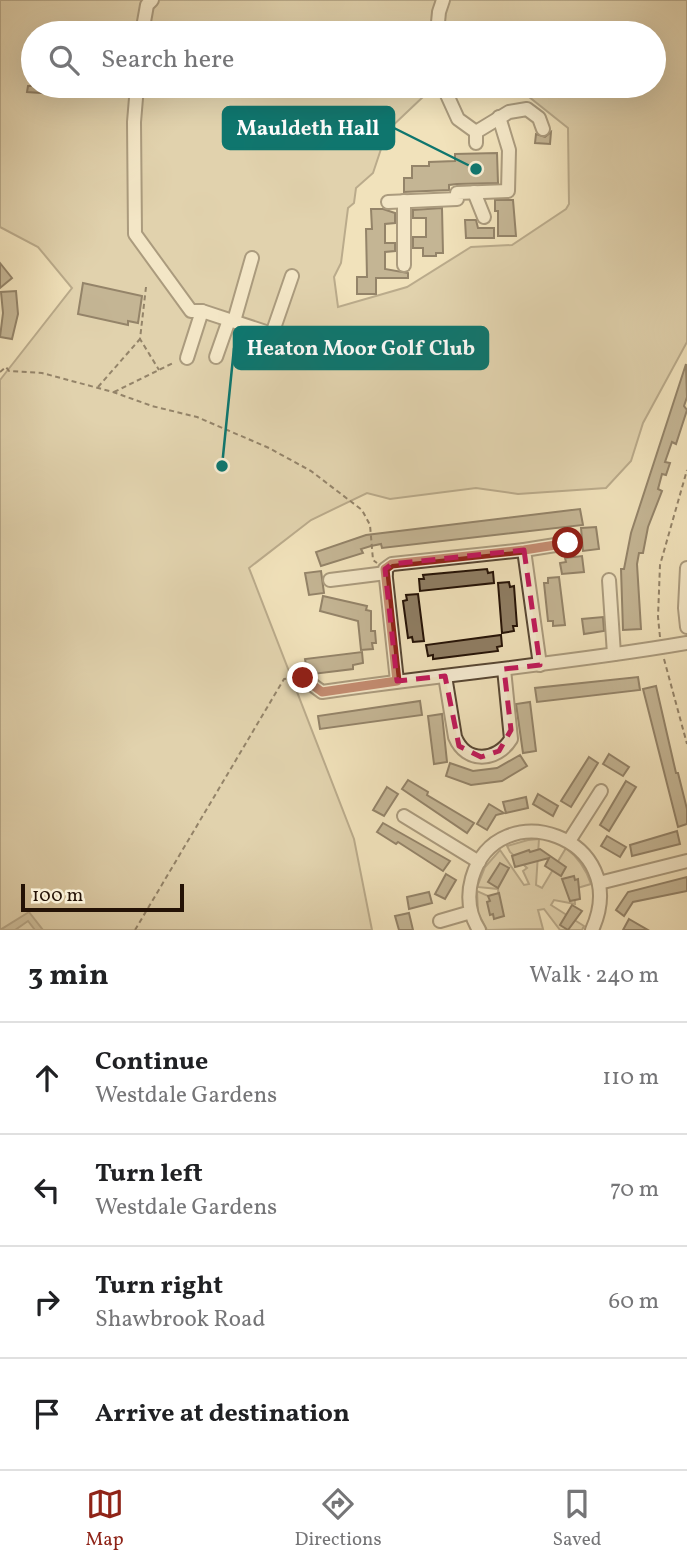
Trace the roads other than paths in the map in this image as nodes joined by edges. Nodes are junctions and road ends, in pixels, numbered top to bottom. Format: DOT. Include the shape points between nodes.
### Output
graph roads {
  1 [pos="152,0"];
  2 [pos="443,0"];
  3 [pos="144,21"];
  4 [pos="439,21"];
  5 [pos="136,98"];
  6 [pos="448,98"];
  7 [pos="499,117"];
  8 [pos="543,129"];
  9 [pos="474,192"];
  10 [pos="404,201"];
  11 [pos="388,202"];
  12 [pos="484,217"];
  13 [pos="252,258"];
  14 [pos="404,265"];
  15 [pos="292,276"];
  16 [pos="202,311"];
  17 [pos="231,321"];
  18 [pos="216,357"];
  19 [pos="181,360"];
  20 [pos="568,543"];
  21 [pos="524,550"];
  22 [pos="687,568"];
  23 [pos="386,571"];
  24 [pos="330,580"];
  25 [pos="608,580"];
  26 [pos="687,627"];
  27 [pos="687,643"];
  28 [pos="614,654"];
  29 [pos="540,665"];
  30 [pos="503,669"];
  31 [pos="445,676"];
  32 [pos="303,678"];
  33 [pos="397,681"];
  34 [pos="601,791"];
  35 [pos="404,816"];
  36 [pos="569,841"];
  37 [pos="687,861"];
  38 [pos="479,862"];
  39 [pos="599,883"];
  40 [pos="471,912"];
  41 [pos="440,921"];
  42 [pos="479,930"];
  43 [pos="592,930"];
  1 -- 3 [label="street"];
  2 -- 4 [label="street"];
  5 -- 16 [label="street" via="135,234 191,311"];
  6 -- 7 [label="street" via="458,119 476,137"];
  7 -- 8 [label="street" via="527,109"];
  7 -- 9 [label="street" via="509,150 508,191"];
  9 -- 10 [label="street" via="457,192 457,199"];
  9 -- 12 [label="street"];
  10 -- 11 [label="street"];
  10 -- 14 [label="street"];
  13 -- 17 [label="street"];
  15 -- 17 [label="street" via="272,334"];
  16 -- 17 [label="street"];
  16 -- 19 [label="street"];
  17 -- 18 [label="street"];
  20 -- 21 [label="street"];
  21 -- 23 [label="street" via="392,564"];
  21 -- 29 [label="street"];
  22 -- 26 [label="street"];
  23 -- 24 [label="street"];
  23 -- 33 [label="street"];
  25 -- 28 [label="street"];
  27 -- 28 [label="street"];
  28 -- 29 [label="street"];
  29 -- 30 [label="street"];
  30 -- 31 [label="street"];
  30 -- 31 [label="street" via="511,739 499,751 481,757 459,746"];
  31 -- 33 [label="street"];
  32 -- 33 [label="street" via="322,692"];
  34 -- 36 [label="street"];
  35 -- 38 [label="street"];
  36 -- 38 [label="street" via="545,832 520,833 496,844"];
  36 -- 39 [label="street" via="585,854"];
  37 -- 39 [label="street"];
  38 -- 40 [label="street" via="470,886"];
  39 -- 43 [label="street" via="600,907"];
  40 -- 41 [label="street"];
  40 -- 42 [label="street"];
}
